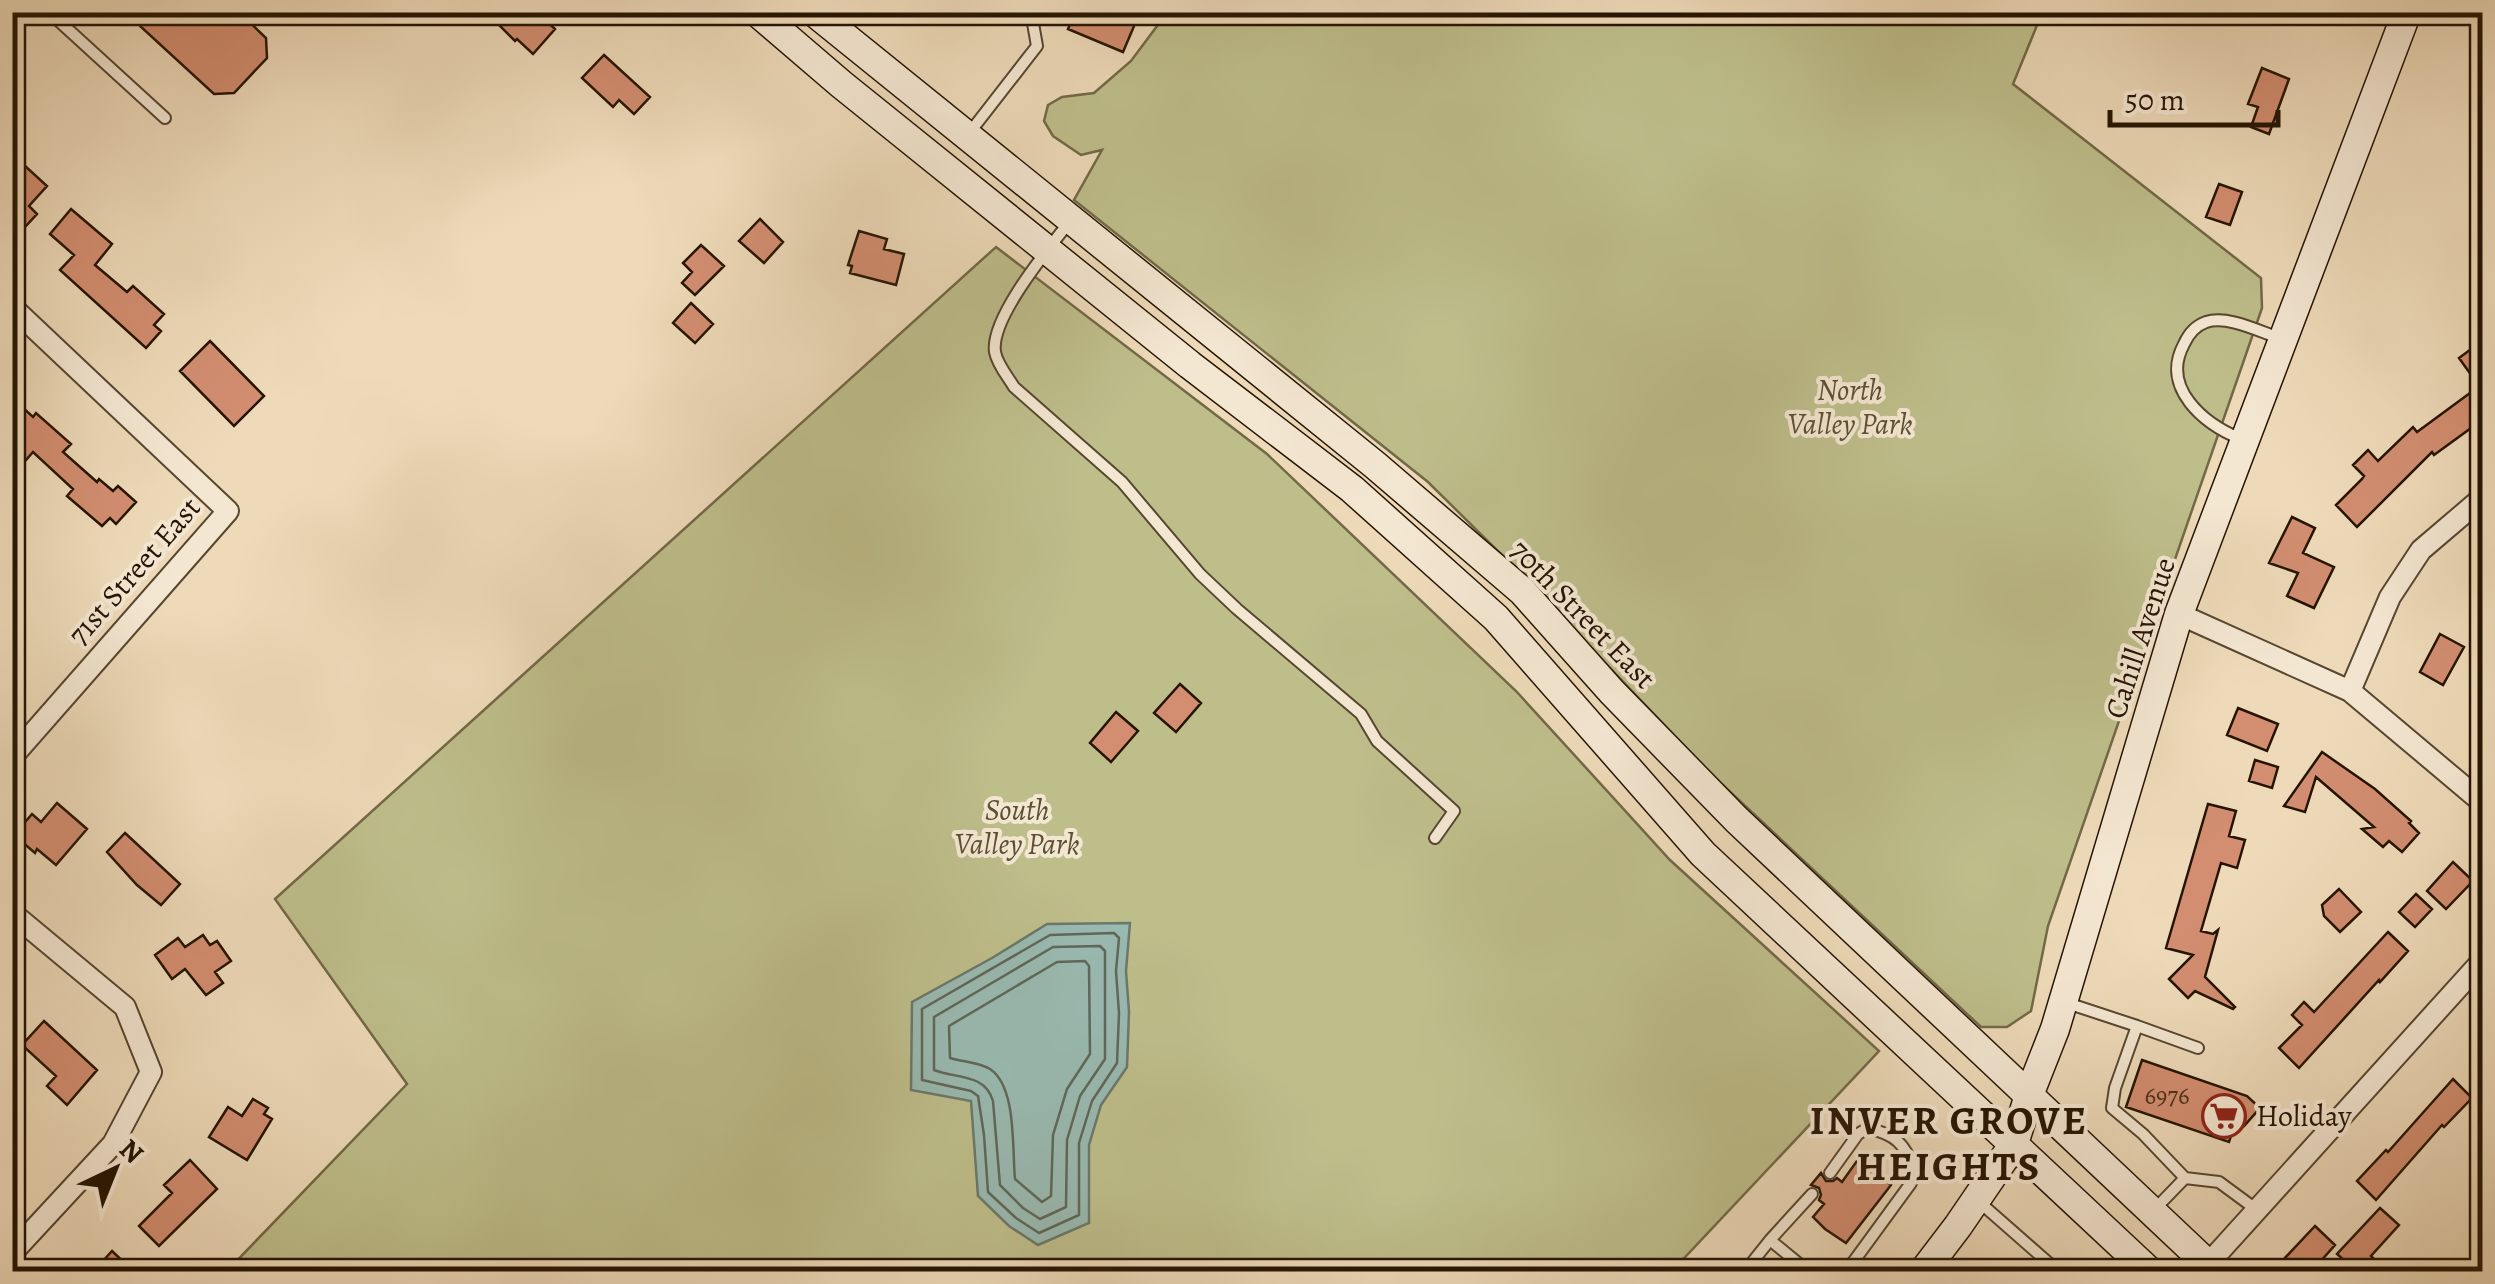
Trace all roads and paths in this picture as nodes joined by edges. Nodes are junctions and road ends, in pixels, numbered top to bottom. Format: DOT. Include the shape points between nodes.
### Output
graph roads {
  1 [pos="48,12"];
  2 [pos="756,12"];
  3 [pos="814,12"];
  4 [pos="1031,12"];
  5 [pos="2407,12"];
  6 [pos="166,118"];
  7 [pos="967,137"];
  8 [pos="1070,220"];
  9 [pos="1048,250"];
  10 [pos="12,307"];
  11 [pos="2283,339"];
  12 [pos="2244,440"];
  13 [pos="2482,498"];
  14 [pos="2179,614"];
  15 [pos="2350,691"];
  16 [pos="12,757"];
  17 [pos="2482,802"];
  18 [pos="1435,838"];
  19 [pos="12,913"];
  20 [pos="2482,961"];
  21 [pos="2063,1002"];
  22 [pos="2137,1026"];
  23 [pos="2198,1048"];
  24 [pos="2029,1095"];
  25 [pos="2014,1144"];
  26 [pos="1830,1173"];
  27 [pos="2184,1178"];
  28 [pos="1812,1194"];
  29 [pos="1976,1200"];
  30 [pos="2257,1210"];
  31 [pos="2153,1212"];
  32 [pos="1770,1240"];
  33 [pos="12,1253"];
  34 [pos="1940,1266"];
  35 [pos="2212,1268"];
  36 [pos="1748,1272"];
  37 [pos="1809,1272"];
  38 [pos="1846,1272"];
  39 [pos="2059,1272"];
  40 [pos="2150,1272"];
  1 -- 6 [label="lane"];
  2 -- 9 [label="main road"];
  3 -- 7 [label="main road, 70th Street East"];
  4 -- 7 [label="lane" via="1037,46"];
  5 -- 11 [label="main road, Cahill Avenue"];
  7 -- 8 [label="main road, 70th Street East"];
  8 -- 9 [label="lane"];
  8 -- 24 [label="main road, 70th Street East" via="1522,591 1737,820"];
  9 -- 18 [label="lane" via="996,336 995,354 1014,387 1122,482 1200,574 1361,714 1377,741 1454,811"];
  9 -- 25 [label="main road" via="1352,489 1496,618 1703,854"];
  10 -- 16 [label="street, 71st Street East" via="228,511"];
  11 -- 12 [label="main road, Cahill Avenue"];
  11 -- 12 [label="lane" via="2225,321 2206,322 2180,350 2177,370 2192,407"];
  12 -- 14 [label="main road, Cahill Avenue"];
  13 -- 15 [label="street" via="2420,550 2390,596"];
  14 -- 15 [label="street"];
  14 -- 21 [label="main road, Cahill Avenue"];
  15 -- 17 [label="street"];
  19 -- 33 [label="street" via="125,1007 151,1072 113,1144"];
  20 -- 30 [label="street"];
  21 -- 22 [label="lane"];
  21 -- 24 [label="main road, Cahill Avenue"];
  22 -- 23 [label="lane"];
  22 -- 27 [label="lane" via="2112,1108"];
  24 -- 25 [label="main road, Cahill Avenue"];
  24 -- 31 [label="main road, 70th Street East"];
  25 -- 29 [label="main road, Cahill Avenue"];
  25 -- 40 [label="main road"];
  26 -- 38 [label="lane" via="1868,1128 1907,1149 1915,1170"];
  27 -- 30 [label="lane" via="2219,1182"];
  27 -- 31 [label="lane"];
  28 -- 32 [label="lane"];
  29 -- 34 [label="main road, Cahill Avenue"];
  29 -- 39 [label="lane"];
  30 -- 35 [label="street"];
  31 -- 35 [label="main road, 70th Street East"];
  32 -- 36 [label="lane"];
  32 -- 37 [label="lane"];
}
